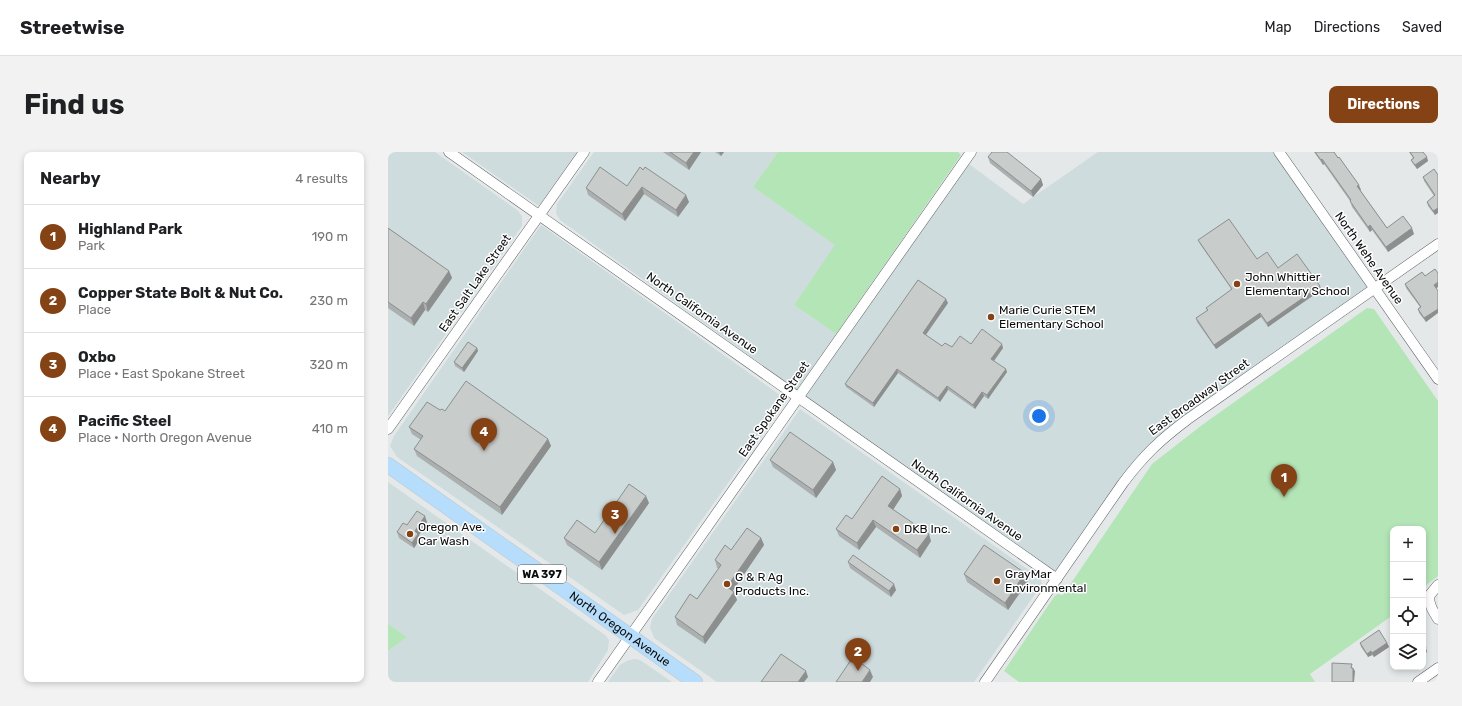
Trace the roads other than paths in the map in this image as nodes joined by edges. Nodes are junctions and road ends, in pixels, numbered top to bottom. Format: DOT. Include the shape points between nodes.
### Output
graph roads {
  1 [pos="449,152"];
  2 [pos="584,152"];
  3 [pos="972,152"];
  4 [pos="1279,152"];
  5 [pos="539,215"];
  6 [pos="1438,244"];
  7 [pos="1374,289"];
  8 [pos="1438,379"];
  9 [pos="798,398"];
  10 [pos="388,429"];
  11 [pos="388,465"];
  12 [pos="1057,579"];
  13 [pos="1438,585"];
  14 [pos="1438,618"];
  15 [pos="631,636"];
  16 [pos="1438,668"];
  17 [pos="598,682"];
  18 [pos="695,682"];
  19 [pos="985,682"];
  20 [pos="1418,682"];
  1 -- 5 [label="street, North California Avenue"];
  2 -- 5 [label="street, East Salt Lake Street"];
  3 -- 9 [label="street, East Spokane Street"];
  4 -- 7 [label="street, North Wehe Avenue"];
  5 -- 9 [label="street, North California Avenue"];
  5 -- 10 [label="street, East Salt Lake Street"];
  6 -- 7 [label="street, East Broadway Street"];
  7 -- 8 [label="street, North Wehe Avenue"];
  7 -- 12 [label="street, East Broadway Street" via="1161,440 1136,466"];
  9 -- 12 [label="street, North California Avenue"];
  9 -- 15 [label="street, East Spokane Street"];
  11 -- 15 [label="main road, North Oregon Avenue / WA 397"];
  12 -- 19 [label="street, East Broadway Street"];
  13 -- 14 [label="street" via="1428,596"];
  15 -- 17 [label="street, East Spokane Street"];
  15 -- 18 [label="main road, North Oregon Avenue / WA 397"];
  16 -- 20 [label="street"];
}
